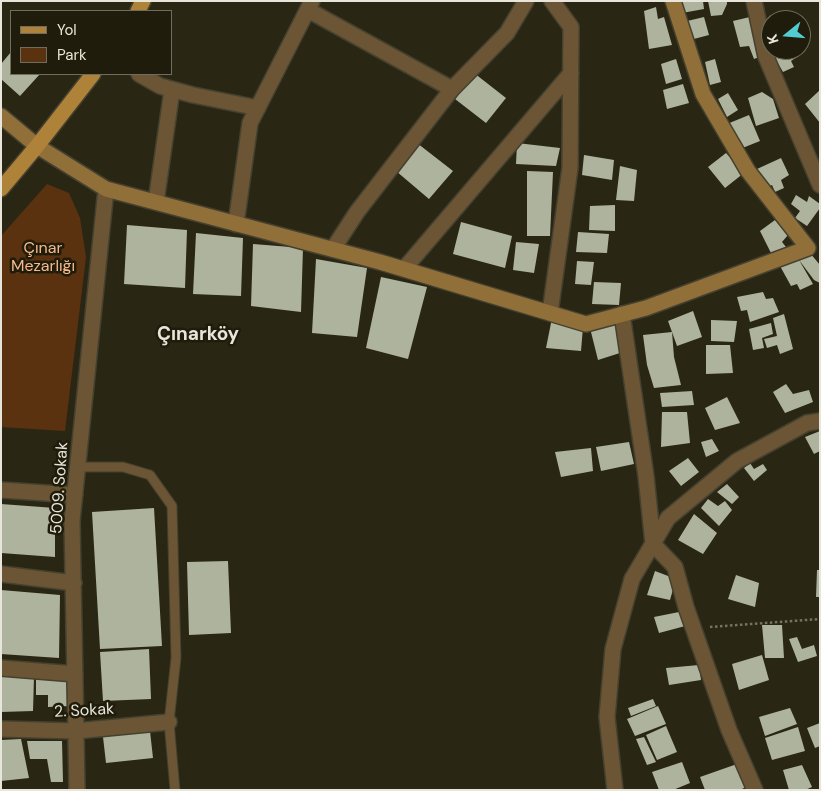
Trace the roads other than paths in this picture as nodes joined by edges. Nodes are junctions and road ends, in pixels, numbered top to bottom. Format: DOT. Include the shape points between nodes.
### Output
graph roads {
  1 [pos="526,1"];
  2 [pos="552,1"];
  3 [pos="672,1"];
  4 [pos="754,1"];
  5 [pos="310,6"];
  6 [pos="571,73"];
  7 [pos="93,75"];
  8 [pos="141,75"];
  9 [pos="172,90"];
  10 [pos="452,90"];
  11 [pos="258,108"];
  12 [pos="1,116"];
  13 [pos="37,146"];
  14 [pos="820,185"];
  15 [pos="1,189"];
  16 [pos="106,189"];
  17 [pos="156,202"];
  18 [pos="236,224"];
  19 [pos="332,249"];
  20 [pos="814,249"];
  21 [pos="404,269"];
  22 [pos="550,314"];
  23 [pos="622,314"];
  24 [pos="820,421"];
  25 [pos="78,467"];
  26 [pos="1,490"];
  27 [pos="75,495"];
  28 [pos="653,544"];
  29 [pos="1,574"];
  30 [pos="74,583"];
  31 [pos="1,668"];
  32 [pos="75,674"];
  33 [pos="169,722"];
  34 [pos="1,729"];
  35 [pos="76,731"];
  36 [pos="77,790"];
  37 [pos="176,790"];
  38 [pos="615,790"];
  39 [pos="756,790"];
  1 -- 10 [label="street" via="507,33"];
  2 -- 6 [label="street" via="571,27"];
  3 -- 20 [label="street" via="703,94 748,171"];
  4 -- 14 [label="street" via="766,57"];
  5 -- 10 [label="street"];
  5 -- 11 [label="street"];
  6 -- 21 [label="street"];
  6 -- 22 [label="street" via="570,168"];
  7 -- 13 [label="main road"];
  8 -- 9 [label="street"];
  9 -- 11 [label="street"];
  9 -- 17 [label="street"];
  10 -- 19 [label="street"];
  11 -- 18 [label="street" via="250,123"];
  12 -- 13 [label="street"];
  13 -- 15 [label="main road"];
  13 -- 16 [label="street"];
  16 -- 17 [label="street"];
  16 -- 25 [label="street, 5009. Sokak"];
  17 -- 18 [label="street"];
  18 -- 19 [label="street"];
  19 -- 21 [label="street"];
  20 -- 23 [label="street"];
  21 -- 22 [label="street"];
  22 -- 23 [label="street" via="586,324"];
  23 -- 28 [label="street"];
  24 -- 28 [label="street" via="807,423 737,461 668,518"];
  25 -- 27 [label="street, 5009. Sokak"];
  25 -- 33 [label="lane" via="123,467 150,475 172,506 176,658"];
  26 -- 27 [label="street"];
  27 -- 30 [label="street, 5009. Sokak" via="72,521"];
  28 -- 38 [label="street" via="632,579 613,649 607,717"];
  28 -- 39 [label="street" via="675,567 729,730"];
  29 -- 30 [label="street"];
  30 -- 32 [label="street, 5009. Sokak"];
  31 -- 32 [label="street"];
  32 -- 35 [label="street, 5009. Sokak"];
  33 -- 35 [label="street, 2. Sokak"];
  33 -- 37 [label="lane"];
  34 -- 35 [label="street, 2. Sokak"];
  35 -- 36 [label="street, 5009. Sokak"];
}
